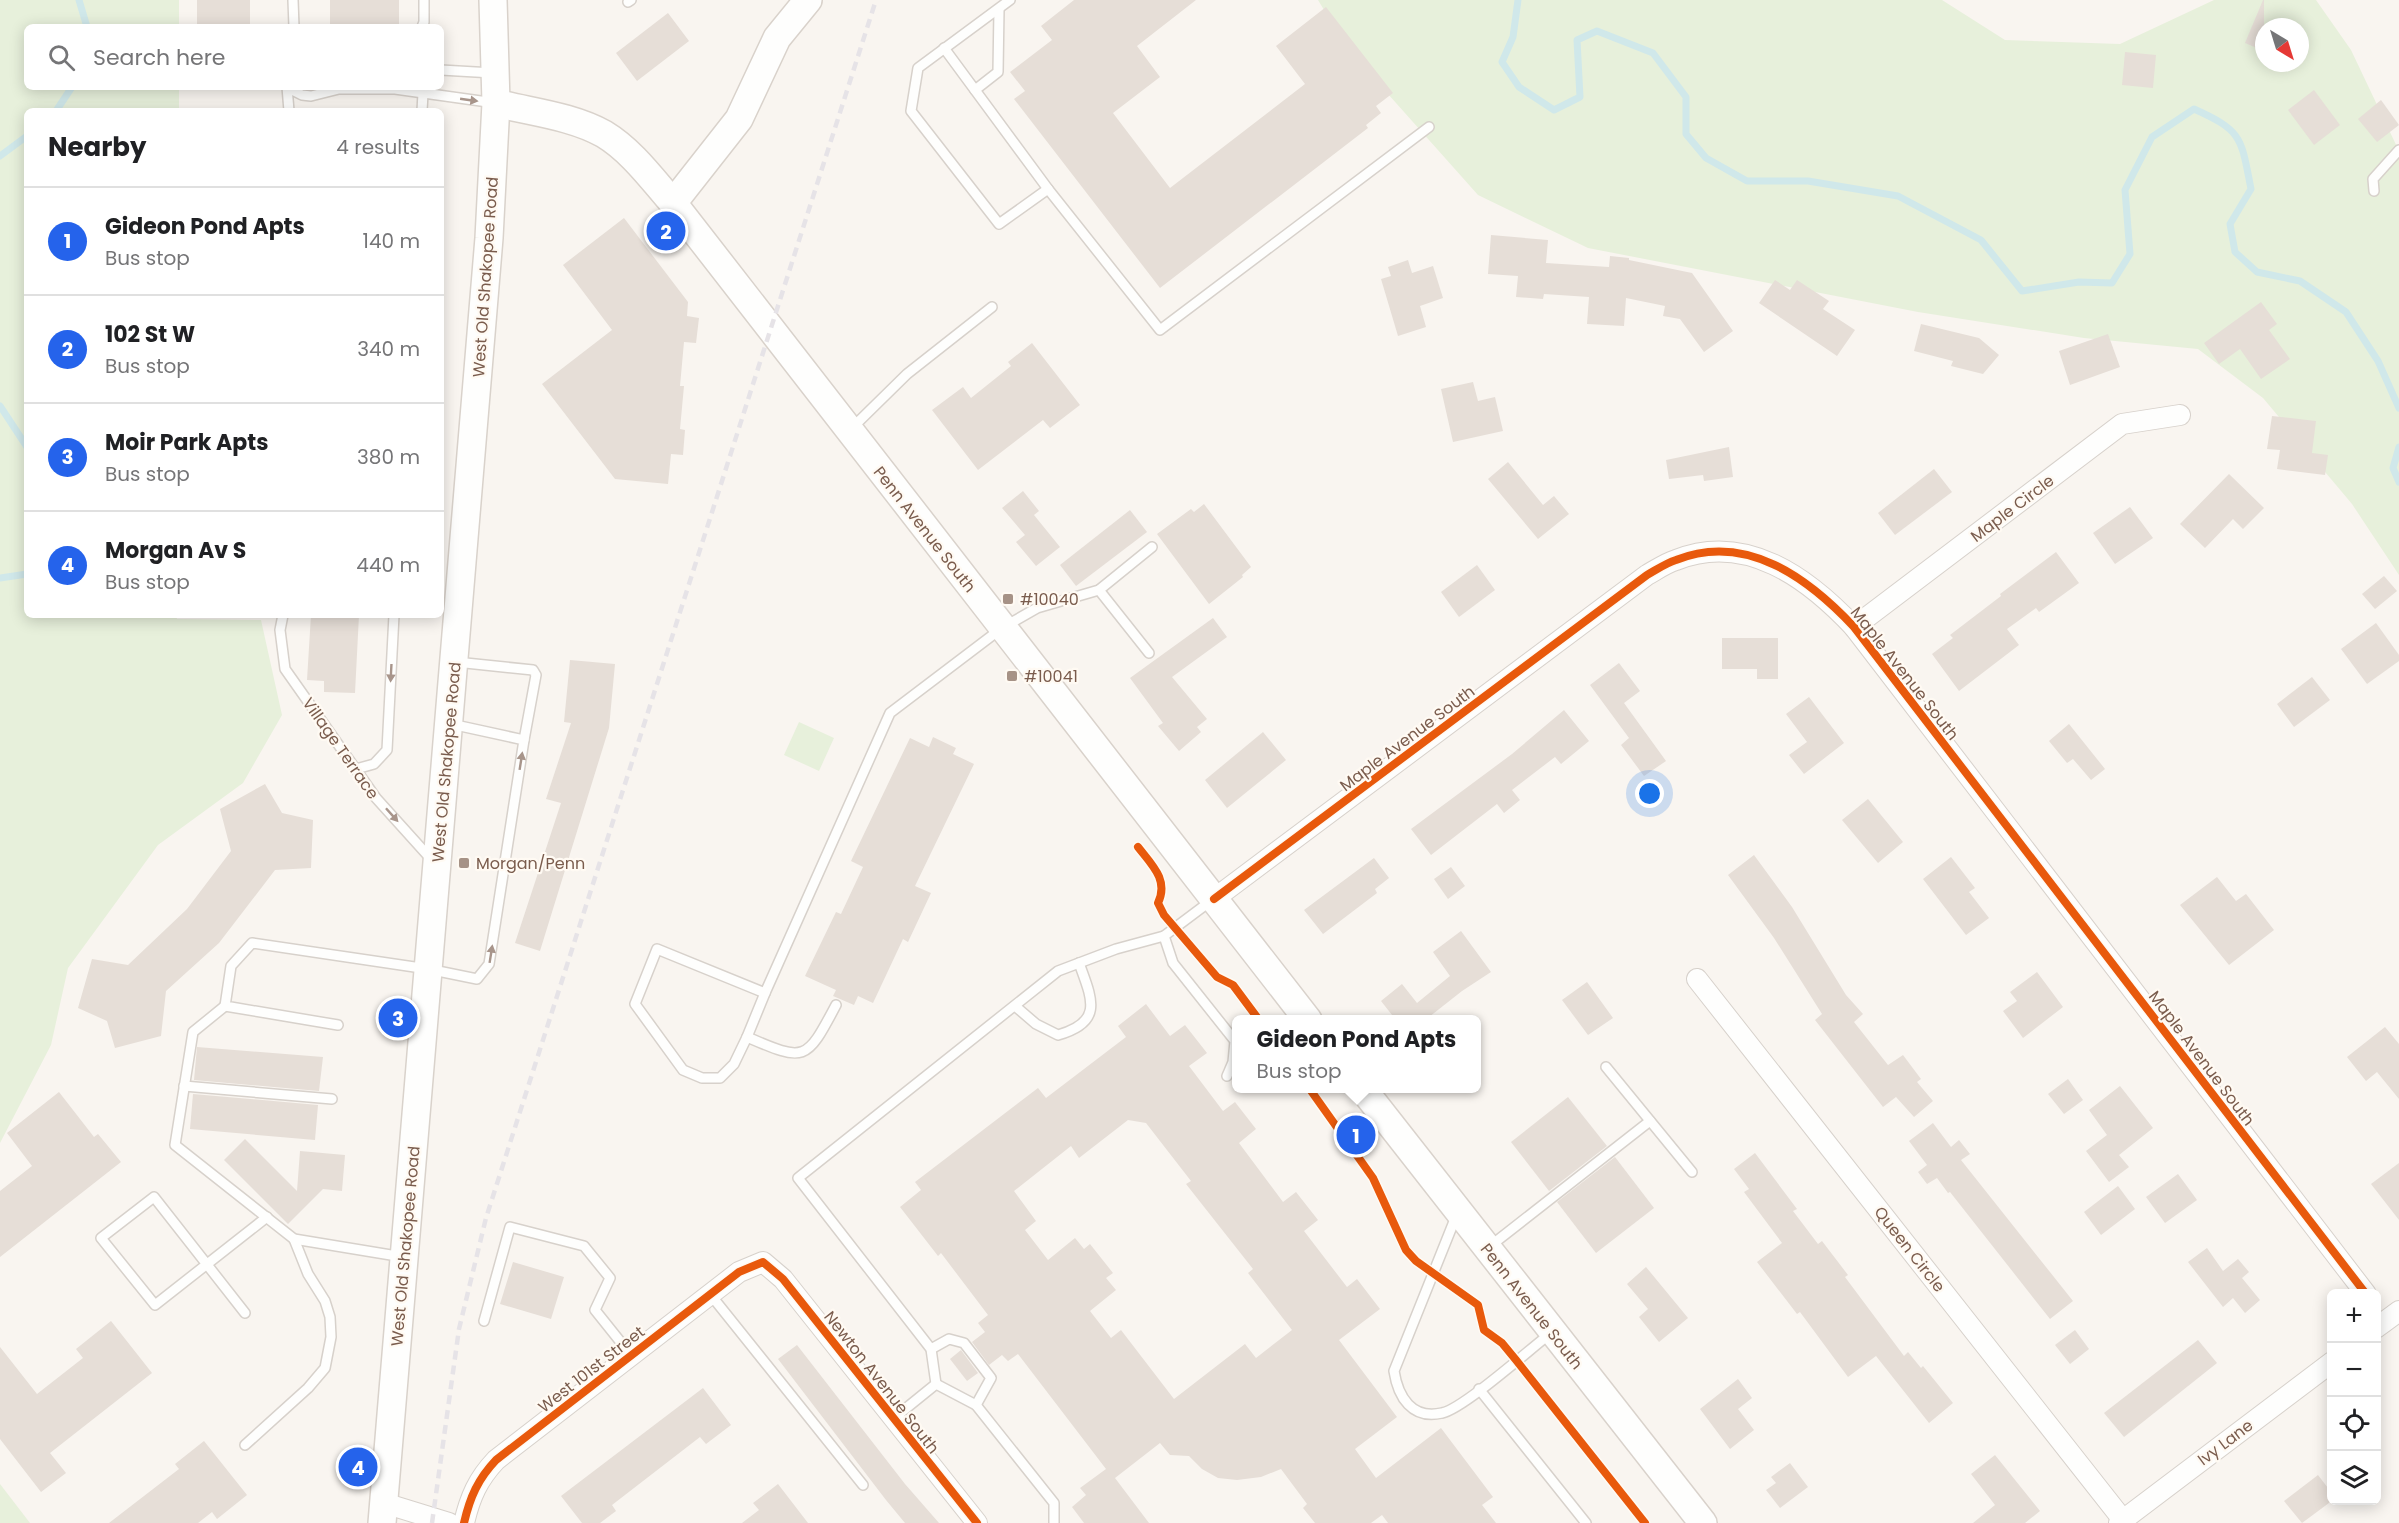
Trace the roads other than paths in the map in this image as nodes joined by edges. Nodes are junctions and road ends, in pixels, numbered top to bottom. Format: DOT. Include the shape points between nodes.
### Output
graph roads {
  1 [pos="293,0"];
  2 [pos="424,0"];
  3 [pos="493,0"];
  4 [pos="1010,0"];
  5 [pos="802,2"];
  6 [pos="999,9"];
  7 [pos="294,24"];
  8 [pos="422,24"];
  9 [pos="944,48"];
  10 [pos="444,69"];
  11 [pos="495,73"];
  12 [pos="287,90"];
  13 [pos="291,90"];
  14 [pos="335,90"];
  15 [pos="360,90"];
  16 [pos="975,90"];
  17 [pos="423,93"];
  18 [pos="496,103"];
  19 [pos="289,108"];
  20 [pos="422,108"];
  21 [pos="1429,127"];
  22 [pos="2399,150"];
  23 [pos="1048,189"];
  24 [pos="2374,191"];
  25 [pos="673,203"];
  26 [pos="992,307"];
  27 [pos="2180,415"];
  28 [pos="849,431"];
  29 [pos="1152,547"];
  30 [pos="1099,590"];
  31 [pos="282,618"];
  32 [pos="394,618"];
  33 [pos="1854,627"];
  34 [pos="1002,628"];
  35 [pos="1149,653"];
  36 [pos="454,661"];
  37 [pos="448,724"];
  38 [pos="524,740"];
  39 [pos="356,769"];
  40 [pos="437,866"];
  41 [pos="1214,899"];
  42 [pos="1164,936"];
  43 [pos="1079,963"];
  44 [pos="428,969"];
  45 [pos="1697,979"];
  46 [pos="765,993"];
  47 [pos="836,1005"];
  48 [pos="225,1006"];
  49 [pos="1015,1006"];
  50 [pos="1304,1015"];
  51 [pos="338,1025"];
  52 [pos="747,1037"];
  53 [pos="1232,1037"];
  54 [pos="1232,1064"];
  55 [pos="1606,1067"];
  56 [pos="1227,1076"];
  57 [pos="184,1086"];
  58 [pos="1365,1093"];
  59 [pos="332,1099"];
  60 [pos="1650,1121"];
  61 [pos="1692,1172"];
  62 [pos="1458,1212"];
  63 [pos="267,1217"];
  64 [pos="294,1239"];
  65 [pos="1487,1249"];
  66 [pos="404,1257"];
  67 [pos="763,1262"];
  68 [pos="207,1265"];
  69 [pos="2363,1289"];
  70 [pos="710,1294"];
  71 [pos="245,1313"];
  72 [pos="484,1321"];
  73 [pos="1552,1332"];
  74 [pos="931,1349"];
  75 [pos="630,1356"];
  76 [pos="2327,1365"];
  77 [pos="936,1384"];
  78 [pos="1479,1389"];
  79 [pos="976,1405"];
  80 [pos="894,1418"];
  81 [pos="245,1445"];
  82 [pos="863,1485"];
  83 [pos="383,1513"];
  84 [pos="2121,1521"];
  85 [pos="449,1523"];
  86 [pos="464,1523"];
  87 [pos="977,1523"];
  88 [pos="1054,1523"];
  89 [pos="1586,1523"];
  90 [pos="1703,1523"];
  1 -- 7 [label="lane"];
  2 -- 8 [label="lane"];
  3 -- 11 [label="main road, West Old Shakopee Road"];
  4 -- 6 [label="lane"];
  5 -- 25 [label="main road" via="777,38 739,119"];
  6 -- 9 [label="lane"];
  6 -- 16 [label="lane" via="998,72"];
  9 -- 16 [label="lane"];
  9 -- 23 [label="lane" via="918,68 911,111 999,224"];
  10 -- 11 [label="lane"];
  11 -- 18 [label="main road, West Old Shakopee Road"];
  12 -- 19 [label="lane"];
  13 -- 14 [label="lane" via="311,96"];
  15 -- 17 [label="lane"];
  16 -- 23 [label="lane"];
  17 -- 18 [label="lane, one-way"];
  17 -- 20 [label="lane"];
  18 -- 25 [label="main road, Penn Avenue South" via="571,121 602,133 637,160"];
  18 -- 36 [label="main road, West Old Shakopee Road" via="489,238"];
  21 -- 23 [label="lane" via="1160,330"];
  22 -- 24 [label="lane" via="2373,179"];
  25 -- 28 [label="main road, Penn Avenue South"];
  26 -- 28 [label="lane" via="907,374"];
  27 -- 33 [label="street, Maple Circle" via="2122,424"];
  28 -- 34 [label="main road, Penn Avenue South"];
  29 -- 30 [label="lane"];
  30 -- 34 [label="lane" via="1037,608"];
  30 -- 35 [label="lane"];
  31 -- 39 [label="lane, Village Terrace" via="280,630 285,669"];
  32 -- 39 [label="lane, one-way" via="387,750 374,764"];
  33 -- 41 [label="street, Maple Avenue South" via="1826,597 1797,575 1768,561 1738,552 1705,552 1676,560 1647,575"];
  33 -- 69 [label="street, Maple Avenue South"];
  34 -- 41 [label="main road, Penn Avenue South"];
  34 -- 46 [label="lane" via="890,713"];
  36 -- 37 [label="main road, West Old Shakopee Road"];
  36 -- 38 [label="lane" via="533,670 536,675"];
  37 -- 38 [label="lane"];
  37 -- 40 [label="main road, West Old Shakopee Road"];
  44 -- 38 [label="lane, one-way" via="477,979 489,964"];
  39 -- 40 [label="lane, Village Terrace, one-way" via="376,798"];
  40 -- 44 [label="main road, West Old Shakopee Road"];
  41 -- 42 [label="lane"];
  41 -- 50 [label="main road, Penn Avenue South"];
  42 -- 43 [label="lane"];
  42 -- 53 [label="lane" via="1173,963"];
  43 -- 49 [label="lane" via="1058,971"];
  43 -- 49 [label="lane" via="1092,998 1089,1017 1077,1030 1058,1035 1036,1024"];
  44 -- 48 [label="lane" via="252,943 231,966"];
  44 -- 66 [label="main road, West Old Shakopee Road"];
  45 -- 84 [label="street, Queen Circle"];
  46 -- 52 [label="lane"];
  46 -- 52 [label="lane" via="657,949 635,1004 684,1070 702,1078 720,1078 734,1064"];
  47 -- 52 [label="lane" via="807,1050 789,1055"];
  48 -- 51 [label="lane"];
  48 -- 57 [label="lane" via="193,1032"];
  49 -- 74 [label="lane" via="798,1178"];
  54 -- 56 [label="lane"];
  55 -- 60 [label="lane"];
  57 -- 59 [label="lane"];
  57 -- 63 [label="lane" via="175,1144"];
  58 -- 62 [label="main road, Penn Avenue South"];
  60 -- 61 [label="lane"];
  60 -- 65 [label="lane"];
  62 -- 65 [label="main road, Penn Avenue South"];
  62 -- 78 [label="lane" via="1394,1371 1397,1391 1411,1408 1428,1415 1445,1413"];
  63 -- 64 [label="lane"];
  63 -- 68 [label="lane"];
  64 -- 66 [label="lane"];
  64 -- 81 [label="lane" via="330,1317 325,1368"];
  65 -- 73 [label="main road, Penn Avenue South"];
  66 -- 83 [label="main road, West Old Shakopee Road"];
  67 -- 70 [label="street, West 101st Street" via="739,1272"];
  67 -- 80 [label="street, Newton Avenue South" via="783,1279"];
  68 -- 68 [label="lane" via="155,1305 101,1238 154,1197"];
  68 -- 71 [label="lane"];
  70 -- 75 [label="street, West 101st Street"];
  70 -- 82 [label="lane"];
  72 -- 75 [label="lane" via="510,1227 584,1246 610,1278 595,1310"];
  73 -- 78 [label="lane"];
  73 -- 90 [label="main road, Penn Avenue South"];
  74 -- 77 [label="lane"];
  74 -- 79 [label="lane" via="949,1339 964,1343 991,1378"];
  75 -- 86 [label="street, West 101st Street" via="481,1475 470,1497"];
  76 -- 84 [label="street, Ivy Lane"];
  77 -- 79 [label="lane"];
  77 -- 80 [label="lane"];
  78 -- 89 [label="lane"];
  79 -- 88 [label="lane" via="1054,1503"];
  80 -- 87 [label="street, Newton Avenue South"];
  83 -- 85 [label="street"];
}
